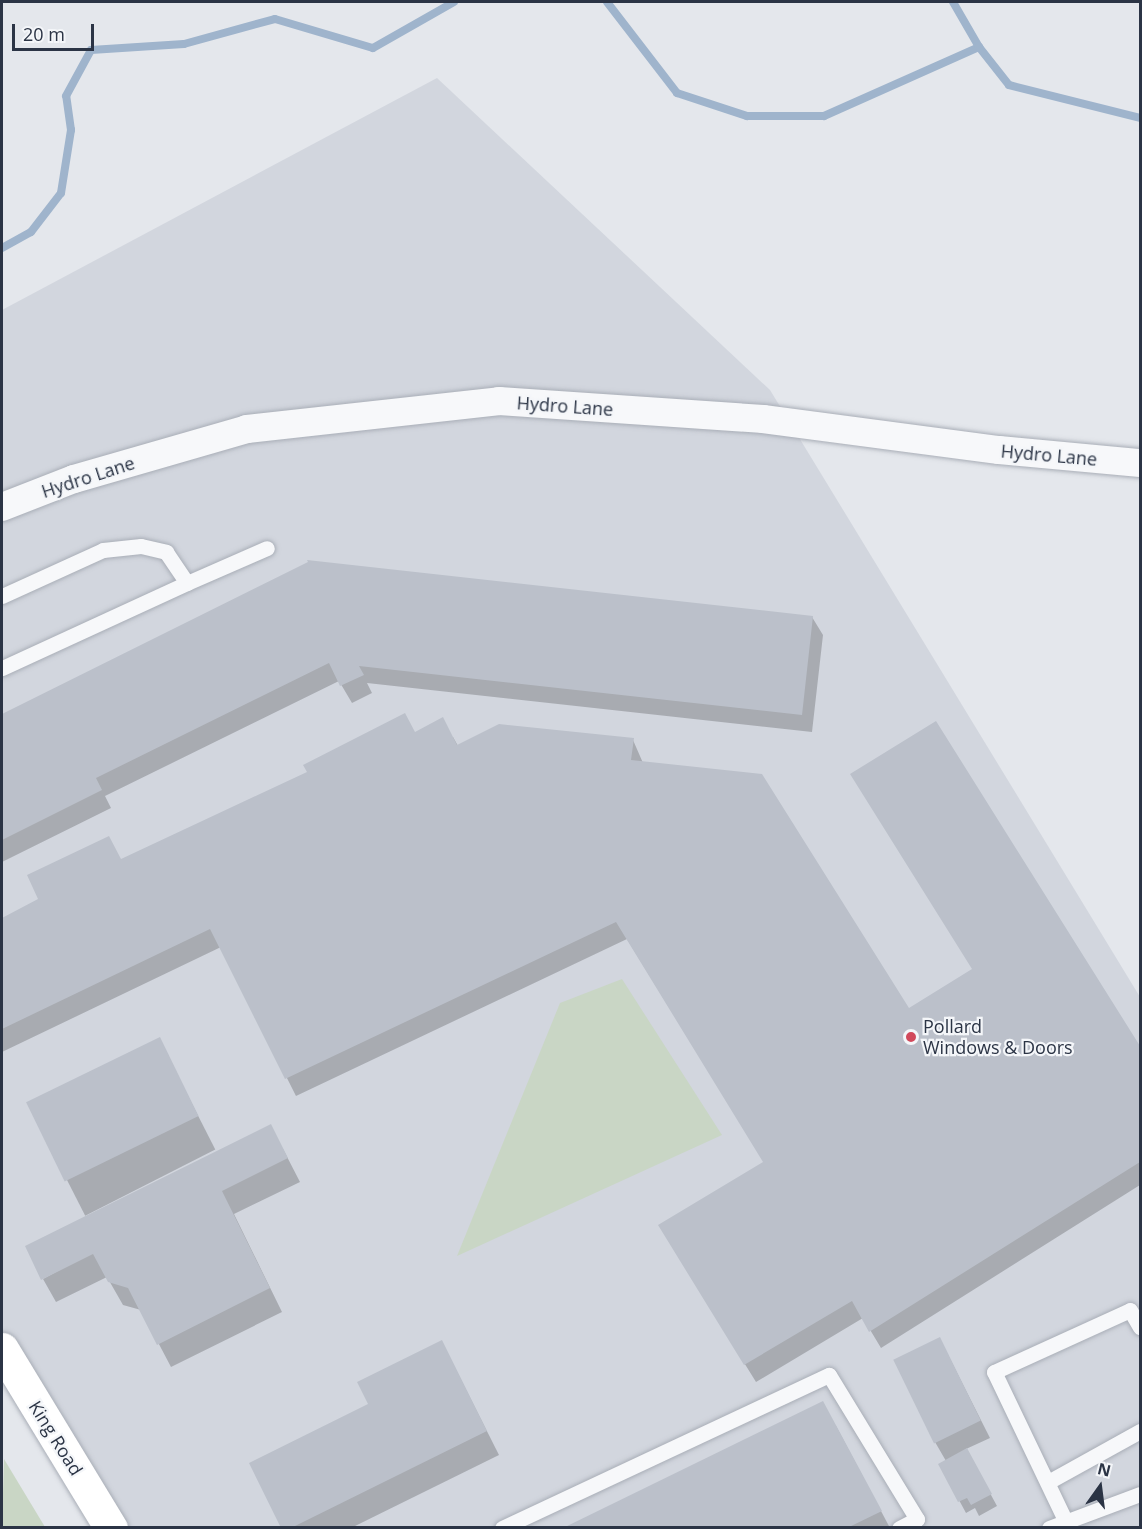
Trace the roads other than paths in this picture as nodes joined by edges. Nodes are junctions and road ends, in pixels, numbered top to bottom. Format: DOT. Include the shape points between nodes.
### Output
graph roads {
  1 [pos="1140,463"];
  2 [pos="2,507"];
  3 [pos="267,548"];
  4 [pos="187,583"];
  5 [pos="2,596"];
  6 [pos="2,668"];
  7 [pos="1140,1327"];
  8 [pos="2,1349"];
  9 [pos="1140,1431"];
  10 [pos="1047,1482"];
  11 [pos="1140,1494"];
  12 [pos="1065,1520"];
  13 [pos="111,1527"];
  14 [pos="502,1527"];
  15 [pos="899,1527"];
  16 [pos="1049,1527"];
  1 -- 2 [label="street, Hydro Lane" via="999,450 763,419 499,401 247,429 74,479"];
  3 -- 4 [label="lane"];
  4 -- 5 [label="lane" via="166,552 141,546 103,550"];
  4 -- 6 [label="lane"];
  7 -- 10 [label="lane" via="1130,1310 994,1372"];
  8 -- 13 [label="street, King Road"];
  9 -- 10 [label="lane"];
  10 -- 12 [label="lane"];
  11 -- 12 [label="lane"];
  12 -- 16 [label="lane"];
  14 -- 15 [label="lane" via="828,1375 917,1519"];
}
